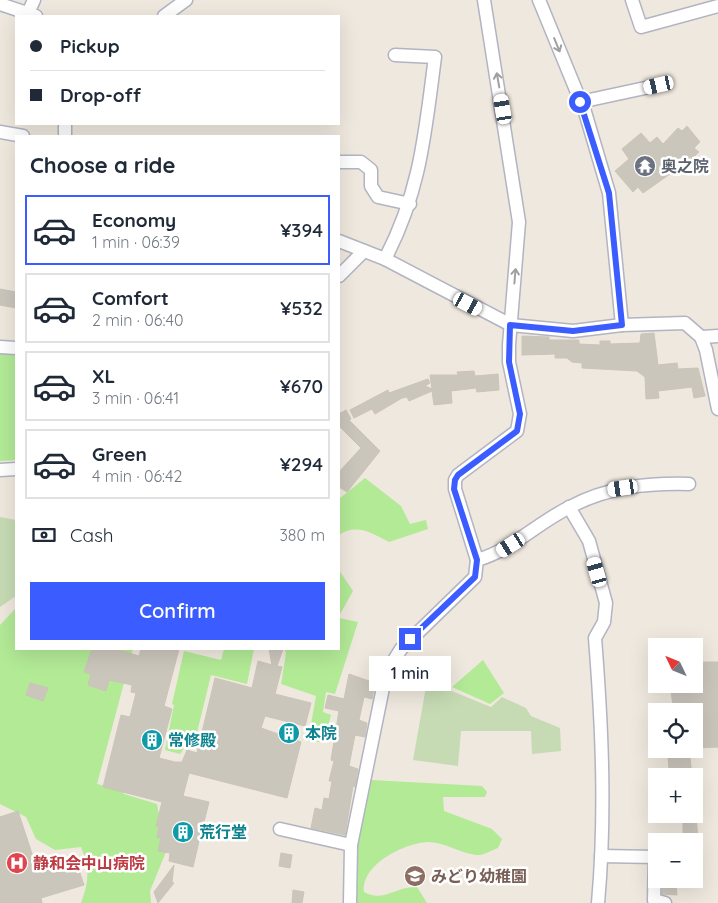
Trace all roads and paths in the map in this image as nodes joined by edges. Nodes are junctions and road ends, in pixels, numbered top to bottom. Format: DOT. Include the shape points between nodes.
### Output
graph roads {
  1 [pos="34,0"];
  2 [pos="185,0"];
  3 [pos="484,0"];
  4 [pos="539,0"];
  5 [pos="632,0"];
  6 [pos="0,4"];
  7 [pos="718,6"];
  8 [pos="32,15"];
  9 [pos="165,15"];
  10 [pos="394,56"];
  11 [pos="659,85"];
  12 [pos="580,102"];
  13 [pos="0,132"];
  14 [pos="17,135"];
  15 [pos="340,162"];
  16 [pos="410,204"];
  17 [pos="340,241"];
  18 [pos="364,251"];
  19 [pos="385,259"];
  20 [pos="340,275"];
  21 [pos="510,325"];
  22 [pos="622,325"];
  23 [pos="718,336"];
  24 [pos="701,337"];
  25 [pos="0,346"];
  26 [pos="15,348"];
  27 [pos="718,407"];
  28 [pos="0,470"];
  29 [pos="15,470"];
  30 [pos="689,484"];
  31 [pos="569,507"];
  32 [pos="477,560"];
  33 [pos="280,830"];
  34 [pos="351,845"];
  35 [pos="601,856"];
  36 [pos="350,903"];
  37 [pos="598,903"];
  38 [pos="665,903"];
  1 -- 8 [label="street"];
  2 -- 9 [label="street"];
  21 -- 3 [label="street, one-way" via="519,222"];
  4 -- 12 [label="street, one-way"];
  5 -- 7 [label="street" via="641,27"];
  6 -- 8 [label="street"];
  10 -- 16 [label="street" via="435,57 424,147"];
  11 -- 12 [label="street"];
  12 -- 22 [label="street" via="609,193"];
  13 -- 14 [label="street"];
  15 -- 16 [label="street" via="361,162 371,170 371,186 378,196"];
  16 -- 19 [label="street"];
  17 -- 18 [label="street"];
  18 -- 19 [label="street"];
  18 -- 20 [label="street"];
  19 -- 21 [label="street"];
  21 -- 22 [label="street" via="573,331"];
  21 -- 32 [label="street" via="509,362 520,414 517,431 455,480 454,489"];
  22 -- 24 [label="street" via="685,323"];
  23 -- 24 [label="street"];
  24 -- 27 [label="street"];
  25 -- 26 [label="street"];
  28 -- 29 [label="street"];
  30 -- 31 [label="street" via="608,490"];
  31 -- 32 [label="street" via="496,554"];
  31 -- 35 [label="street" via="589,541 606,603 604,622 595,638 602,768"];
  32 -- 34 [label="street" via="475,577 468,586 401,650 386,673"];
  33 -- 34 [label="street"];
  34 -- 36 [label="street"];
  35 -- 37 [label="street"];
  35 -- 38 [label="street" via="655,857 654,900"];
}
